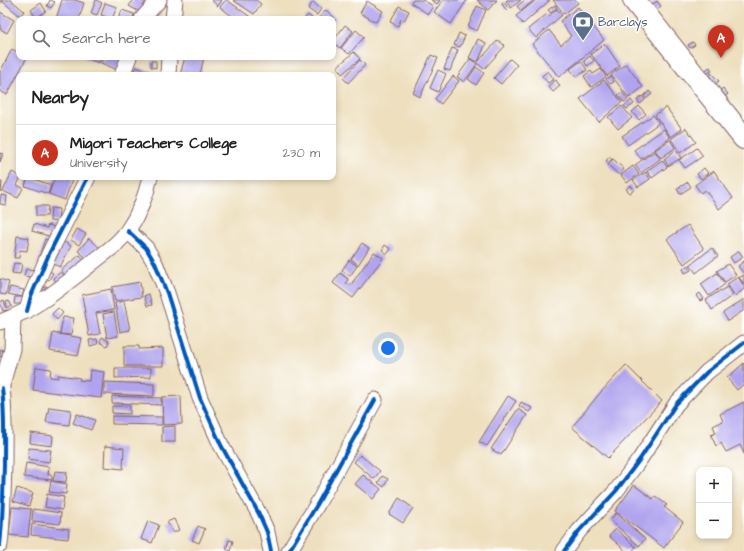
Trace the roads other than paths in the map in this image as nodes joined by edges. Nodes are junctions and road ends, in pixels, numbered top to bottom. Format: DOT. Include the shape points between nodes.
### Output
graph roads {
  1 [pos="159,0"];
  2 [pos="175,0"];
  3 [pos="634,0"];
  4 [pos="145,16"];
  5 [pos="173,16"];
  6 [pos="128,60"];
  7 [pos="169,60"];
  8 [pos="123,72"];
  9 [pos="168,72"];
  10 [pos="744,138"];
  11 [pos="86,180"];
  12 [pos="149,180"];
  13 [pos="128,231"];
  14 [pos="13,317"];
  15 [pos="744,343"];
  16 [pos="1,390"];
  17 [pos="375,400"];
  18 [pos="0,544"];
  19 [pos="271,551"];
  20 [pos="289,551"];
  21 [pos="564,551"];
  1 -- 4 [label="street"];
  2 -- 5 [label="street"];
  3 -- 10 [label="highway"];
  6 -- 8 [label="street"];
  7 -- 9 [label="street"];
  11 -- 14 [label="street" via="31,296"];
  12 -- 13 [label="street" via="141,207"];
  13 -- 14 [label="street" via="115,245 50,296"];
  13 -- 19 [label="street" via="146,248 155,264 167,293 200,398 221,445 259,514 267,532"];
  14 -- 16 [label="street" via="12,349"];
  15 -- 21 [label="street" via="707,372 676,404 616,491"];
  16 -- 18 [label="street" via="4,431"];
  17 -- 20 [label="street"];
}
